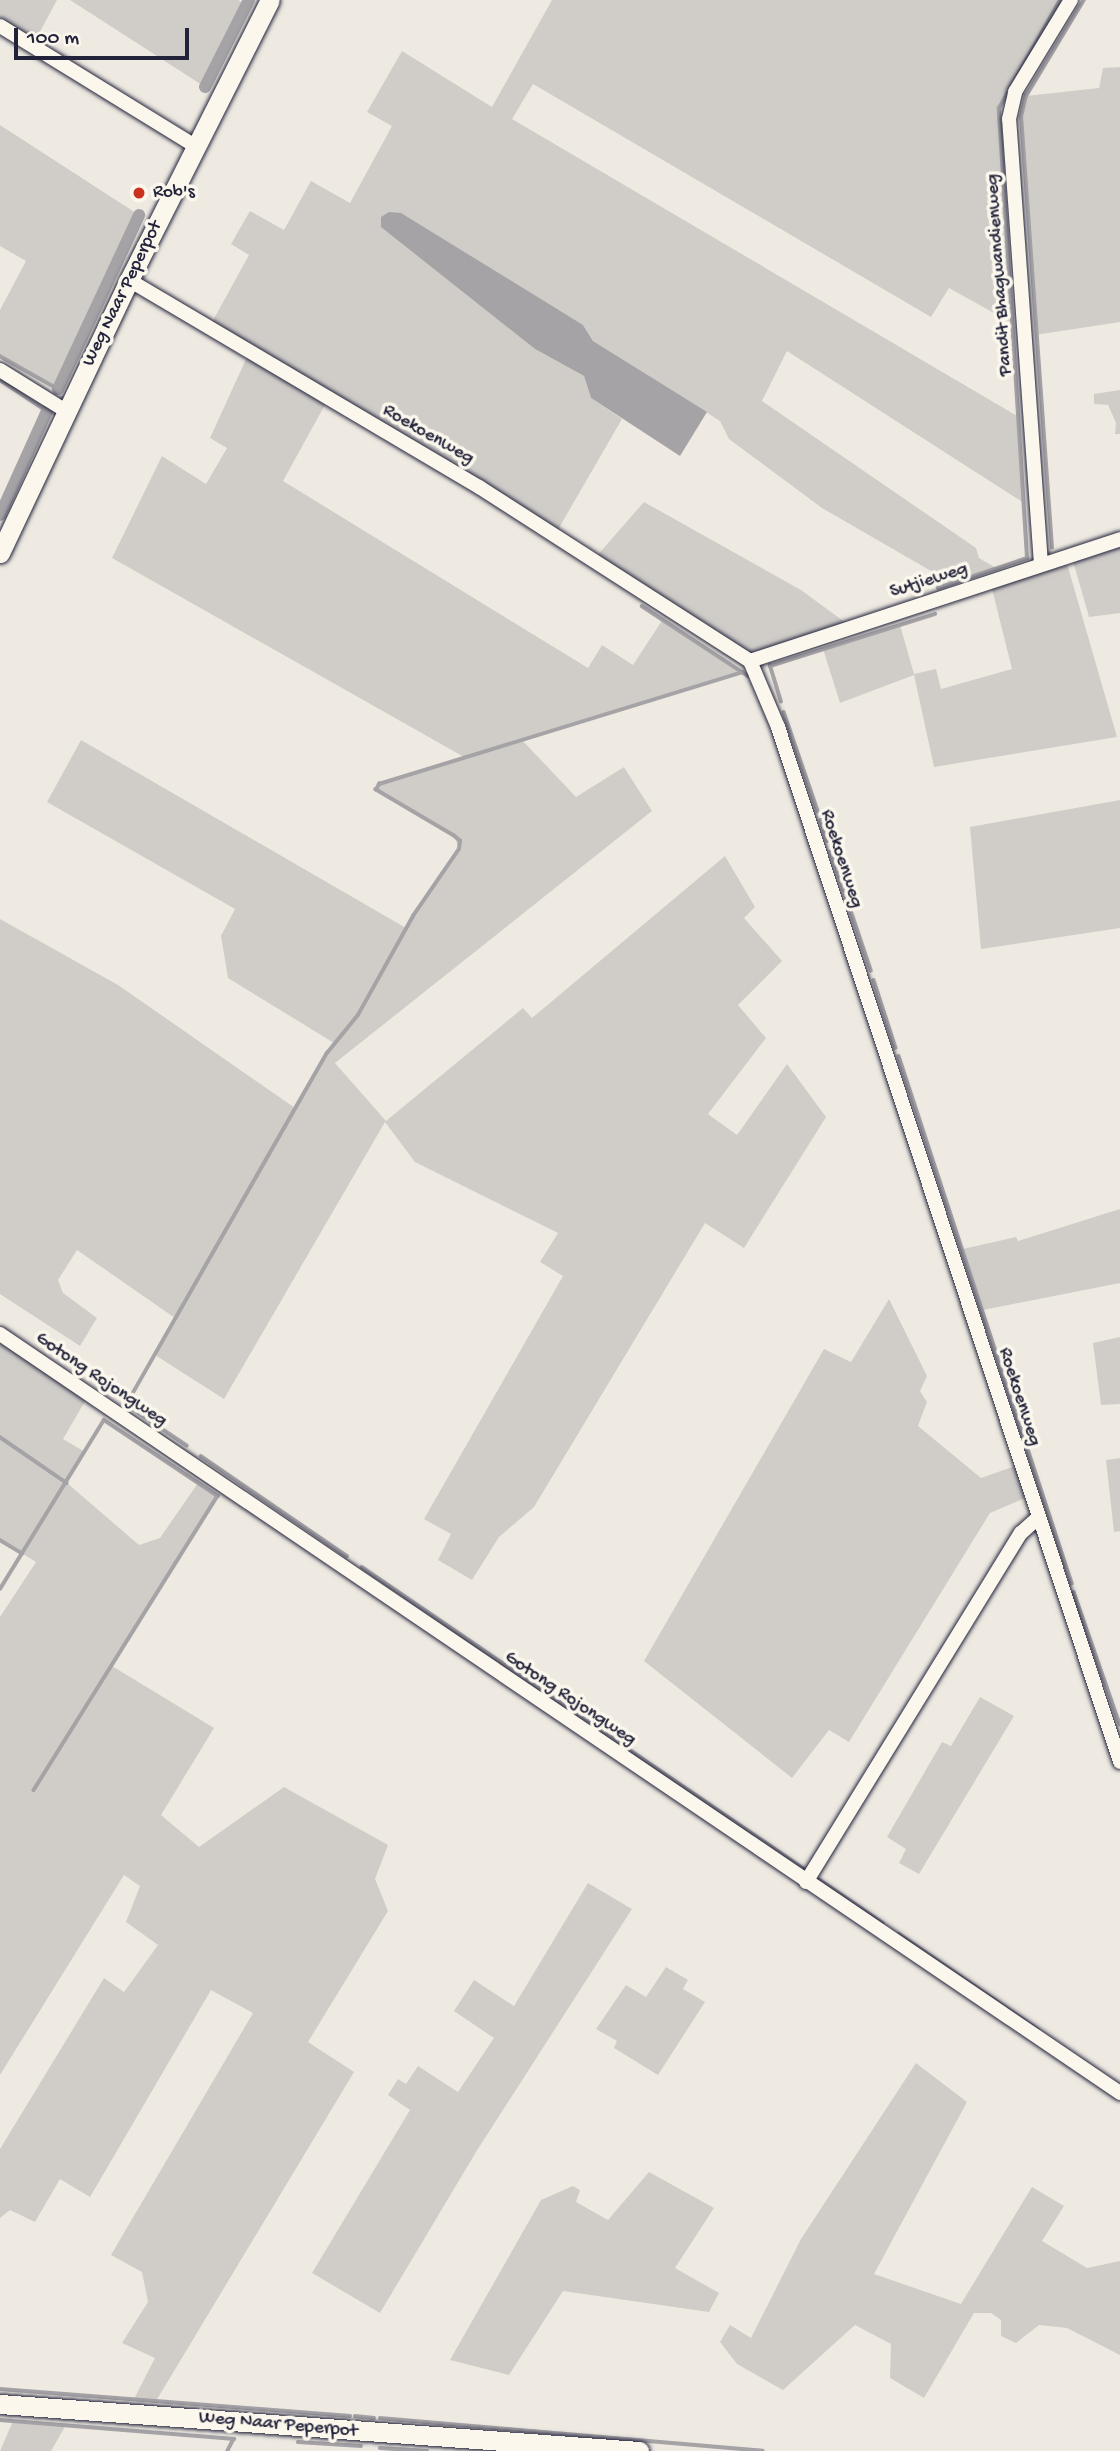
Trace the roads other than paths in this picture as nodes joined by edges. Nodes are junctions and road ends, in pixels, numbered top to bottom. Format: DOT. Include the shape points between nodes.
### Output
graph roads {
  1 [pos="270,0"];
  2 [pos="1071,0"];
  3 [pos="0,26"];
  4 [pos="195,146"];
  5 [pos="129,280"];
  6 [pos="0,370"];
  7 [pos="66,411"];
  8 [pos="1120,539"];
  9 [pos="0,553"];
  10 [pos="1041,564"];
  11 [pos="750,661"];
  12 [pos="0,1334"];
  13 [pos="1039,1517"];
  14 [pos="1116,1735"];
  15 [pos="1120,1762"];
  16 [pos="806,1882"];
  17 [pos="1120,2093"];
  18 [pos="0,2404"];
  19 [pos="639,2451"];
  1 -- 4 [label="street, Weg Naar Peperpot"];
  2 -- 10 [label="street, Pandit Bhagwandienweg" via="1015,92 1009,119"];
  3 -- 4 [label="street"];
  4 -- 5 [label="street, Weg Naar Peperpot"];
  5 -- 7 [label="street, Weg Naar Peperpot"];
  5 -- 11 [label="street, Roekoenweg" via="479,486"];
  6 -- 7 [label="street"];
  7 -- 9 [label="street, Weg Naar Peperpot"];
  8 -- 10 [label="street, Sutjieweg"];
  10 -- 11 [label="street, Sutjieweg"];
  11 -- 13 [label="street, Roekoenweg" via="778,727"];
  12 -- 16 [label="street, Gotong Rojongweg"];
  13 -- 14 [label="street, Roekoenweg"];
  13 -- 16 [label="street" via="1021,1533"];
  14 -- 15 [label="street, Roekoenweg"];
  16 -- 17 [label="street, Gotong Rojongweg"];
  18 -- 19 [label="street, Weg Naar Peperpot"];
}
